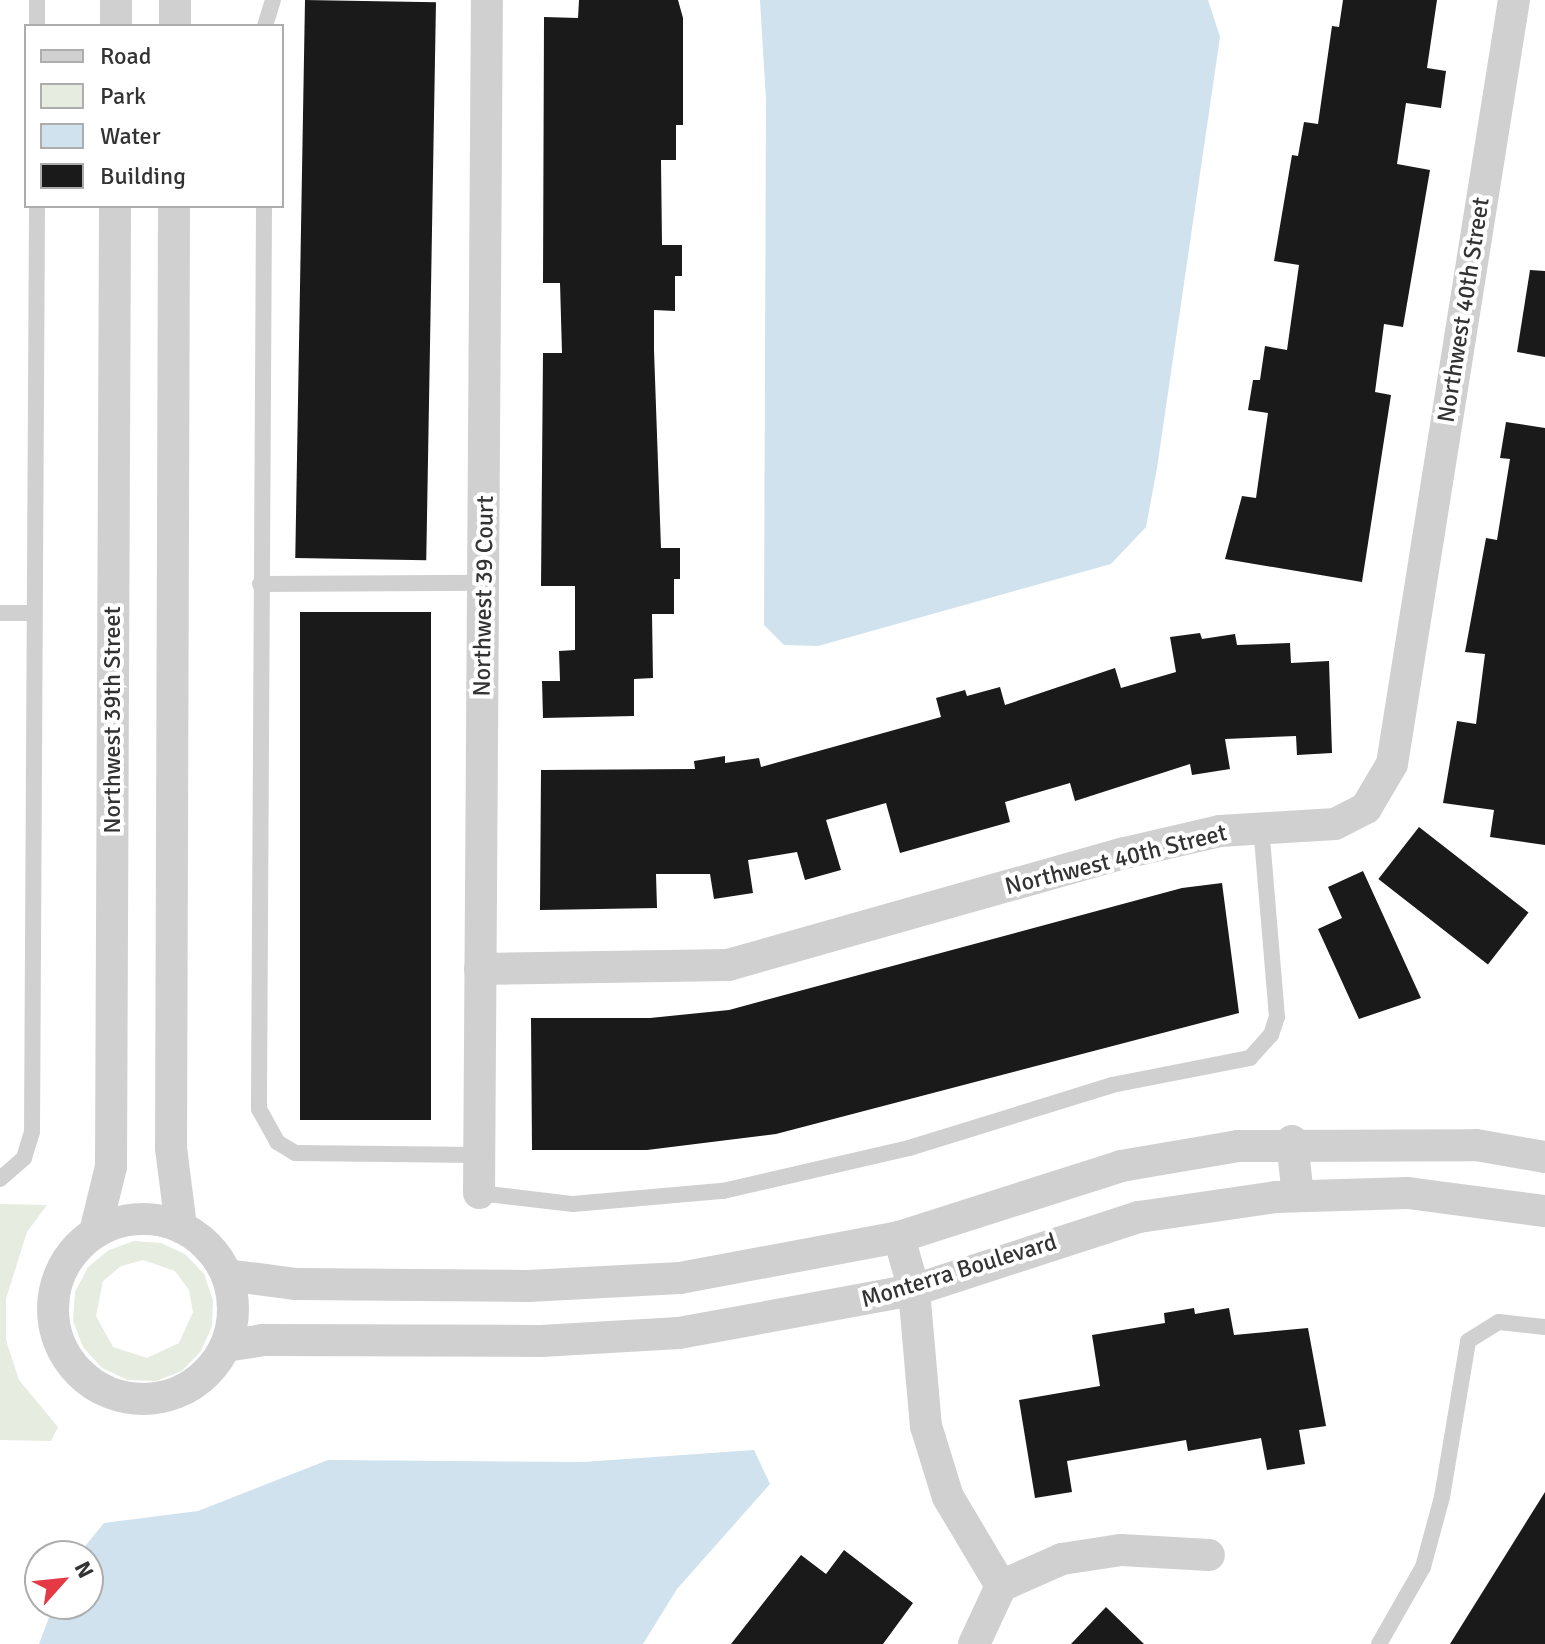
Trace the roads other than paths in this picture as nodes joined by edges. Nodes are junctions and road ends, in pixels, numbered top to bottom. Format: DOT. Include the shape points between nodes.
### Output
graph roads {
  1 [pos="37,0"];
  2 [pos="116,0"];
  3 [pos="175,0"];
  4 [pos="273,0"];
  5 [pos="487,0"];
  6 [pos="1514,0"];
  7 [pos="37,24"];
  8 [pos="116,24"];
  9 [pos="175,24"];
  10 [pos="266,24"];
  11 [pos="37,208"];
  12 [pos="115,208"];
  13 [pos="174,208"];
  14 [pos="264,208"];
  15 [pos="485,583"];
  16 [pos="260,584"];
  17 [pos="0,613"];
  18 [pos="34,613"];
  19 [pos="1261,828"];
  20 [pos="480,969"];
  21 [pos="1292,1141"];
  22 [pos="479,1155"];
  23 [pos="1545,1157"];
  24 [pos="0,1179"];
  25 [pos="479,1193"];
  26 [pos="1298,1196"];
  27 [pos="1545,1211"];
  28 [pos="181,1227"];
  29 [pos="95,1232"];
  30 [pos="899,1237"];
  31 [pos="227,1275"];
  32 [pos="914,1290"];
  33 [pos="1545,1327"];
  34 [pos="226,1346"];
  35 [pos="1209,1555"];
  36 [pos="1001,1586"];
  37 [pos="974,1644"];
  38 [pos="1379,1644"];
  1 -- 7 [label="lane"];
  2 -- 8 [label="street"];
  3 -- 9 [label="street"];
  4 -- 10 [label="lane"];
  5 -- 15 [label="street, Northwest 39 Court"];
  6 -- 19 [label="street, Northwest 40th Street" via="1392,764 1366,808 1335,824"];
  11 -- 18 [label="lane"];
  12 -- 29 [label="street, Northwest 39th Street" via="111,1167"];
  13 -- 28 [label="street" via="171,1148"];
  14 -- 16 [label="lane"];
  15 -- 16 [label="lane"];
  15 -- 20 [label="street, Northwest 39 Court"];
  16 -- 22 [label="lane" via="259,1109 277,1142 295,1153"];
  17 -- 18 [label="lane"];
  18 -- 24 [label="lane" via="32,1132 24,1158"];
  19 -- 20 [label="street, Northwest 40th Street" via="1125,853 728,965"];
  19 -- 25 [label="lane" via="1277,1017 1271,1035 1250,1058 1112,1085 909,1148 723,1191 573,1204"];
  20 -- 22 [label="street, Northwest 39 Court"];
  21 -- 23 [label="street, Monterra Boulevard" via="1476,1145"];
  21 -- 26 [label="street"];
  21 -- 30 [label="street, Monterra Boulevard" via="1121,1166"];
  22 -- 25 [label="street, Northwest 39 Court"];
  26 -- 27 [label="street, Monterra Boulevard" via="1408,1193"];
  26 -- 32 [label="street, Monterra Boulevard" via="1139,1217"];
  28 -- 29 [label="street" via="152,1219"];
  28 -- 31 [label="street" via="201,1239"];
  29 -- 34 [label="street" via="72,1252 57,1279 52,1310 57,1341 73,1367 96,1387 125,1399 156,1400 185,1391 209,1372"];
  30 -- 31 [label="street, Monterra Boulevard" via="680,1278 513,1286 296,1284"];
  30 -- 32 [label="street"];
  31 -- 34 [label="street" via="233,1323"];
  32 -- 34 [label="street, Monterra Boulevard" via="679,1333 541,1341 262,1340"];
  32 -- 36 [label="street" via="926,1426 948,1497"];
  33 -- 38 [label="lane" via="1499,1322 1468,1341 1442,1497 1423,1567"];
  35 -- 36 [label="street" via="1121,1550 1062,1559"];
  36 -- 37 [label="street"];
}
